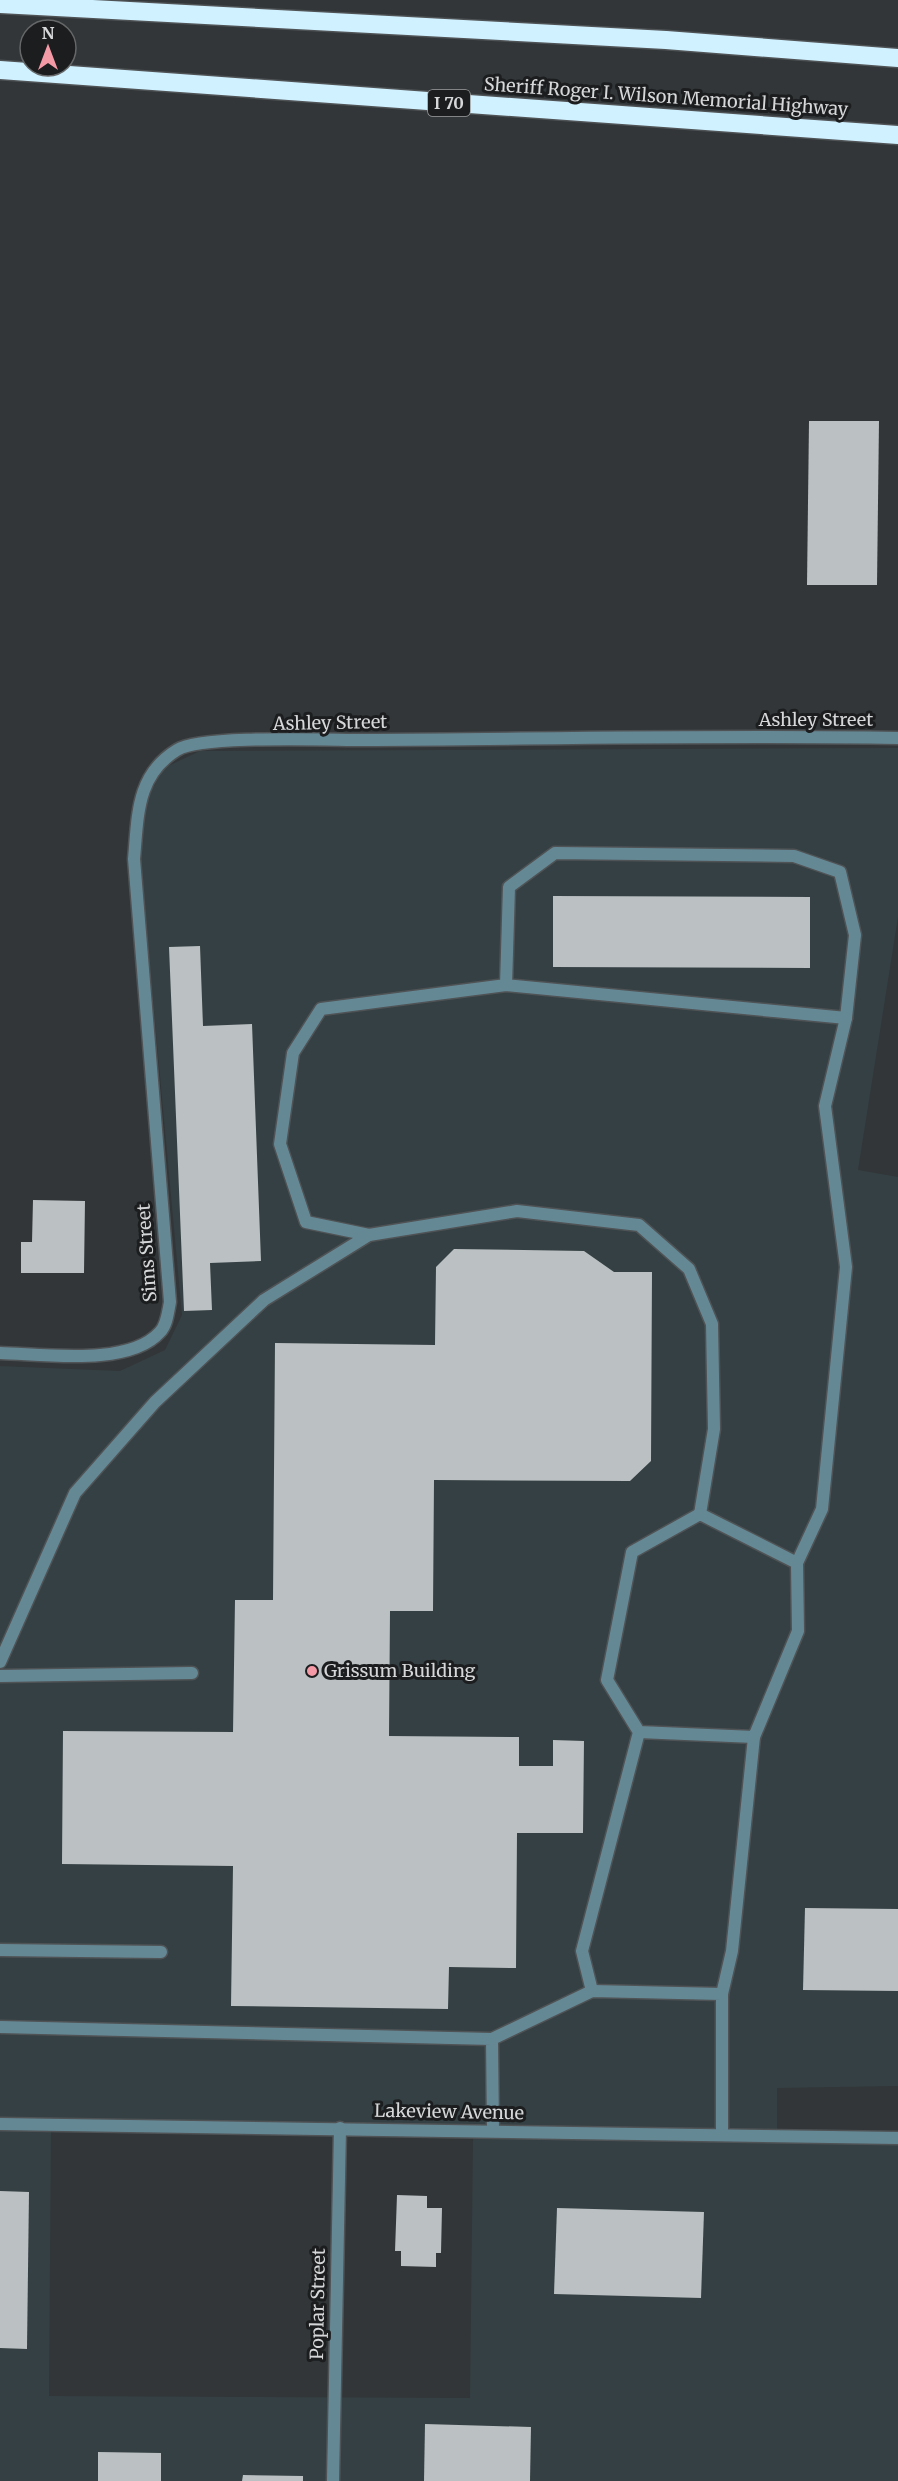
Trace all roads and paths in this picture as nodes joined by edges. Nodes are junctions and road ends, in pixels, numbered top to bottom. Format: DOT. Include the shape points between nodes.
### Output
graph roads {
  1 [pos="0,4"];
  2 [pos="898,57"];
  3 [pos="0,70"];
  4 [pos="898,135"];
  5 [pos="898,738"];
  6 [pos="506,985"];
  7 [pos="846,1018"];
  8 [pos="156,1148"];
  9 [pos="369,1234"];
  10 [pos="0,1353"];
  11 [pos="700,1514"];
  12 [pos="797,1563"];
  13 [pos="0,1662"];
  14 [pos="192,1673"];
  15 [pos="0,1676"];
  16 [pos="639,1732"];
  17 [pos="754,1737"];
  18 [pos="0,1950"];
  19 [pos="161,1952"];
  20 [pos="592,1991"];
  21 [pos="722,1994"];
  22 [pos="0,2027"];
  23 [pos="492,2039"];
  24 [pos="0,2124"];
  25 [pos="340,2128"];
  26 [pos="493,2131"];
  27 [pos="722,2135"];
  28 [pos="898,2138"];
  29 [pos="333,2481"];
  1 -- 2 [label="highway" via="654,39"];
  3 -- 4 [label="highway, Sheriff Roger I. Wilson Memorial Highway / I 70"];
  5 -- 8 [label="street, Ashley Street" via="316,740 201,742 179,748 149,775 134,858"];
  6 -- 7 [label="street"];
  6 -- 7 [label="street" via="509,887 555,853 794,856 840,872 855,935"];
  6 -- 9 [label="street" via="321,1009 293,1053 280,1144 306,1222"];
  7 -- 12 [label="street" via="825,1106 846,1267 822,1509"];
  8 -- 10 [label="street, Sims Street" via="170,1302 161,1331 138,1348 110,1355"];
  9 -- 11 [label="street" via="517,1211 639,1225 689,1269 712,1324 714,1429"];
  9 -- 13 [label="street" via="264,1300 155,1402 75,1493"];
  11 -- 12 [label="street"];
  11 -- 16 [label="street" via="632,1552 607,1680"];
  12 -- 17 [label="street" via="798,1631"];
  14 -- 15 [label="street"];
  16 -- 17 [label="street"];
  16 -- 20 [label="street" via="582,1951"];
  17 -- 21 [label="street" via="732,1951"];
  18 -- 19 [label="street"];
  20 -- 21 [label="street"];
  20 -- 23 [label="street"];
  21 -- 27 [label="street"];
  22 -- 23 [label="street"];
  23 -- 26 [label="street"];
  24 -- 25 [label="street, Lakeview Avenue"];
  25 -- 26 [label="street, Lakeview Avenue"];
  25 -- 29 [label="street, Poplar Street"];
  26 -- 27 [label="street, Lakeview Avenue"];
  27 -- 28 [label="street, Lakeview Avenue"];
}
